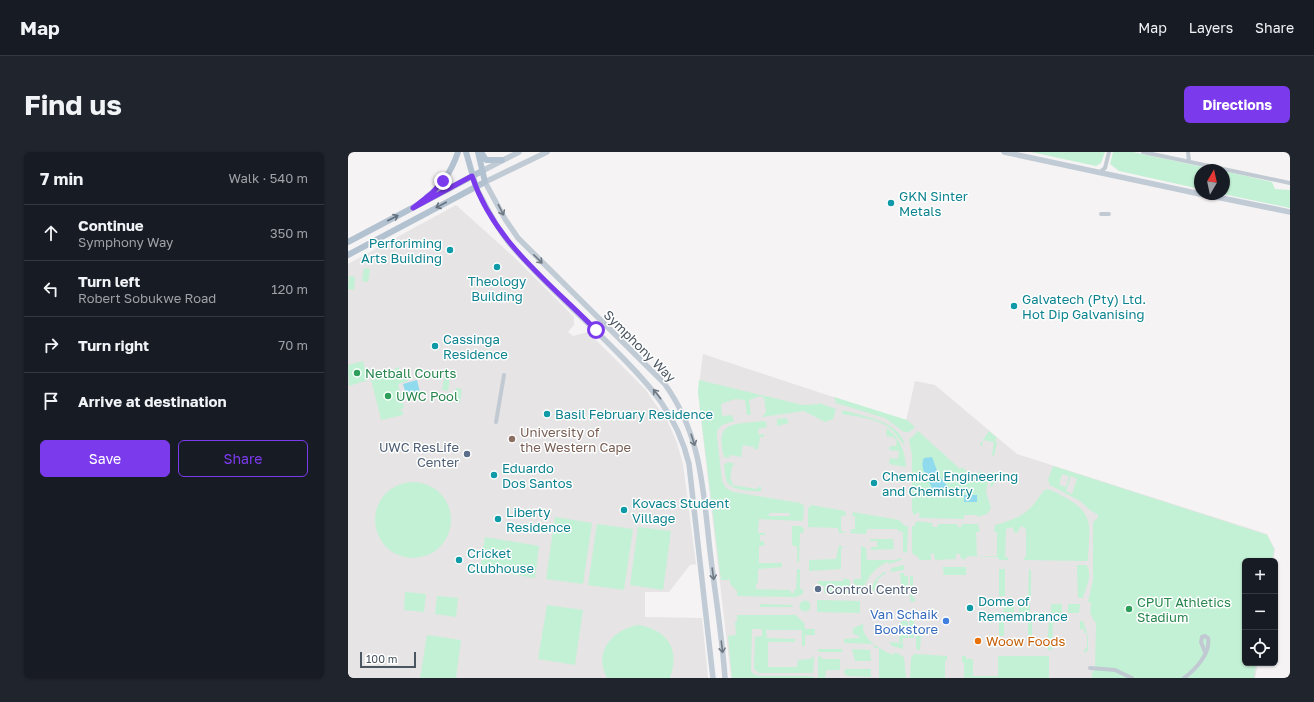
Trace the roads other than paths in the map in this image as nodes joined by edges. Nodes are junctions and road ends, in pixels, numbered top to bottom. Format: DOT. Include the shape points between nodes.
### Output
graph roads {
  1 [pos="458,152"];
  2 [pos="466,152"];
  3 [pos="478,152"];
  4 [pos="481,152"];
  5 [pos="519,152"];
  6 [pos="547,152"];
  7 [pos="1004,152"];
  8 [pos="1109,152"];
  9 [pos="1143,152"];
  10 [pos="1188,152"];
  11 [pos="502,160"];
  12 [pos="1189,162"];
  13 [pos="1102,170"];
  14 [pos="482,171"];
  15 [pos="472,176"];
  16 [pos="485,182"];
  17 [pos="1290,183"];
  18 [pos="476,186"];
  19 [pos="1194,192"];
  20 [pos="1230,200"];
  21 [pos="413,208"];
  22 [pos="1290,212"];
  23 [pos="1101,214"];
  24 [pos="1109,214"];
  25 [pos="373,228"];
  26 [pos="380,238"];
  27 [pos="348,242"];
  28 [pos="348,255"];
  29 [pos="504,375"];
  30 [pos="496,422"];
  31 [pos="1205,652"];
  32 [pos="1090,668"];
  33 [pos="713,678"];
  34 [pos="725,678"];
  35 [pos="1132,678"];
  36 [pos="1184,678"];
  1 -- 21 [label="main road" via="443,181"];
  2 -- 15 [label="main road"];
  3 -- 14 [label="main road"];
  4 -- 11 [label="main road" via="486,160"];
  5 -- 11 [label="main road"];
  6 -- 16 [label="main road"];
  7 -- 13 [label="main road"];
  8 -- 13 [label="street"];
  9 -- 12 [label="street"];
  10 -- 12 [label="street"];
  11 -- 14 [label="main road"];
  12 -- 17 [label="street"];
  13 -- 19 [label="main road" via="1108,174"];
  14 -- 15 [label="main road"];
  14 -- 16 [label="main road"];
  15 -- 18 [label="main road"];
  15 -- 21 [label="main road"];
  16 -- 18 [label="main road"];
  16 -- 34 [label="main road, Symphony Way, one-way" via="518,238 664,384 683,412 696,446 702,480"];
  18 -- 26 [label="main road, one-way"];
  33 -- 18 [label="main road, Symphony Way, one-way" via="689,464 676,426 649,385 509,243 491,217"];
  20 -- 22 [label="main road"];
  25 -- 21 [label="main road, one-way"];
  23 -- 24 [label="street"];
  25 -- 26 [label="main road"];
  25 -- 27 [label="main road"];
  26 -- 28 [label="main road"];
  29 -- 30 [label="street"];
  31 -- 36 [label="street" via="1197,666"];
  32 -- 35 [label="street" via="1115,670"];
}
